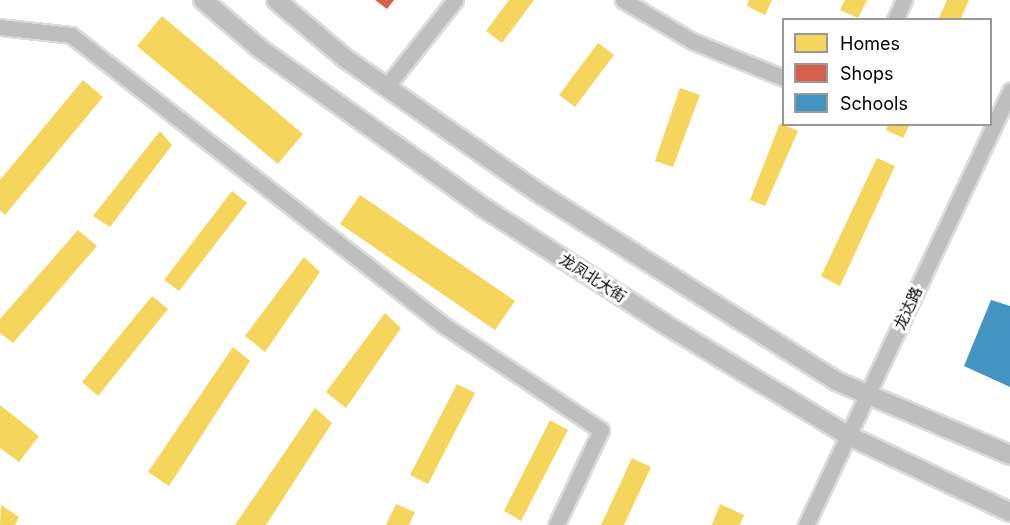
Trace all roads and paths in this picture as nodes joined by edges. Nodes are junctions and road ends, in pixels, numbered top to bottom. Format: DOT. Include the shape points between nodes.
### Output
graph roads {
  1 [pos="203,0"];
  2 [pos="276,0"];
  3 [pos="455,0"];
  4 [pos="623,0"];
  5 [pos="904,0"];
  6 [pos="896,18"];
  7 [pos="0,27"];
  8 [pos="782,78"];
  9 [pos="386,87"];
  10 [pos="1010,91"];
  11 [pos="867,394"];
  12 [pos="847,435"];
  13 [pos="1010,455"];
  14 [pos="1010,512"];
  15 [pos="556,525"];
  16 [pos="806,525"];
  1 -- 12 [label="main road, 龙凤北大街" via="259,48 484,208"];
  2 -- 9 [label="main road"];
  3 -- 9 [label="street"];
  4 -- 8 [label="street" via="692,41"];
  5 -- 6 [label="street"];
  7 -- 15 [label="street" via="70,35 442,324 601,430"];
  9 -- 11 [label="main road" via="542,195 836,381"];
  10 -- 11 [label="street, 龙达路"];
  11 -- 12 [label="street, 龙达路"];
  11 -- 13 [label="main road"];
  12 -- 14 [label="main road, 龙凤北大街"];
  12 -- 16 [label="street, 龙达路"];
}
